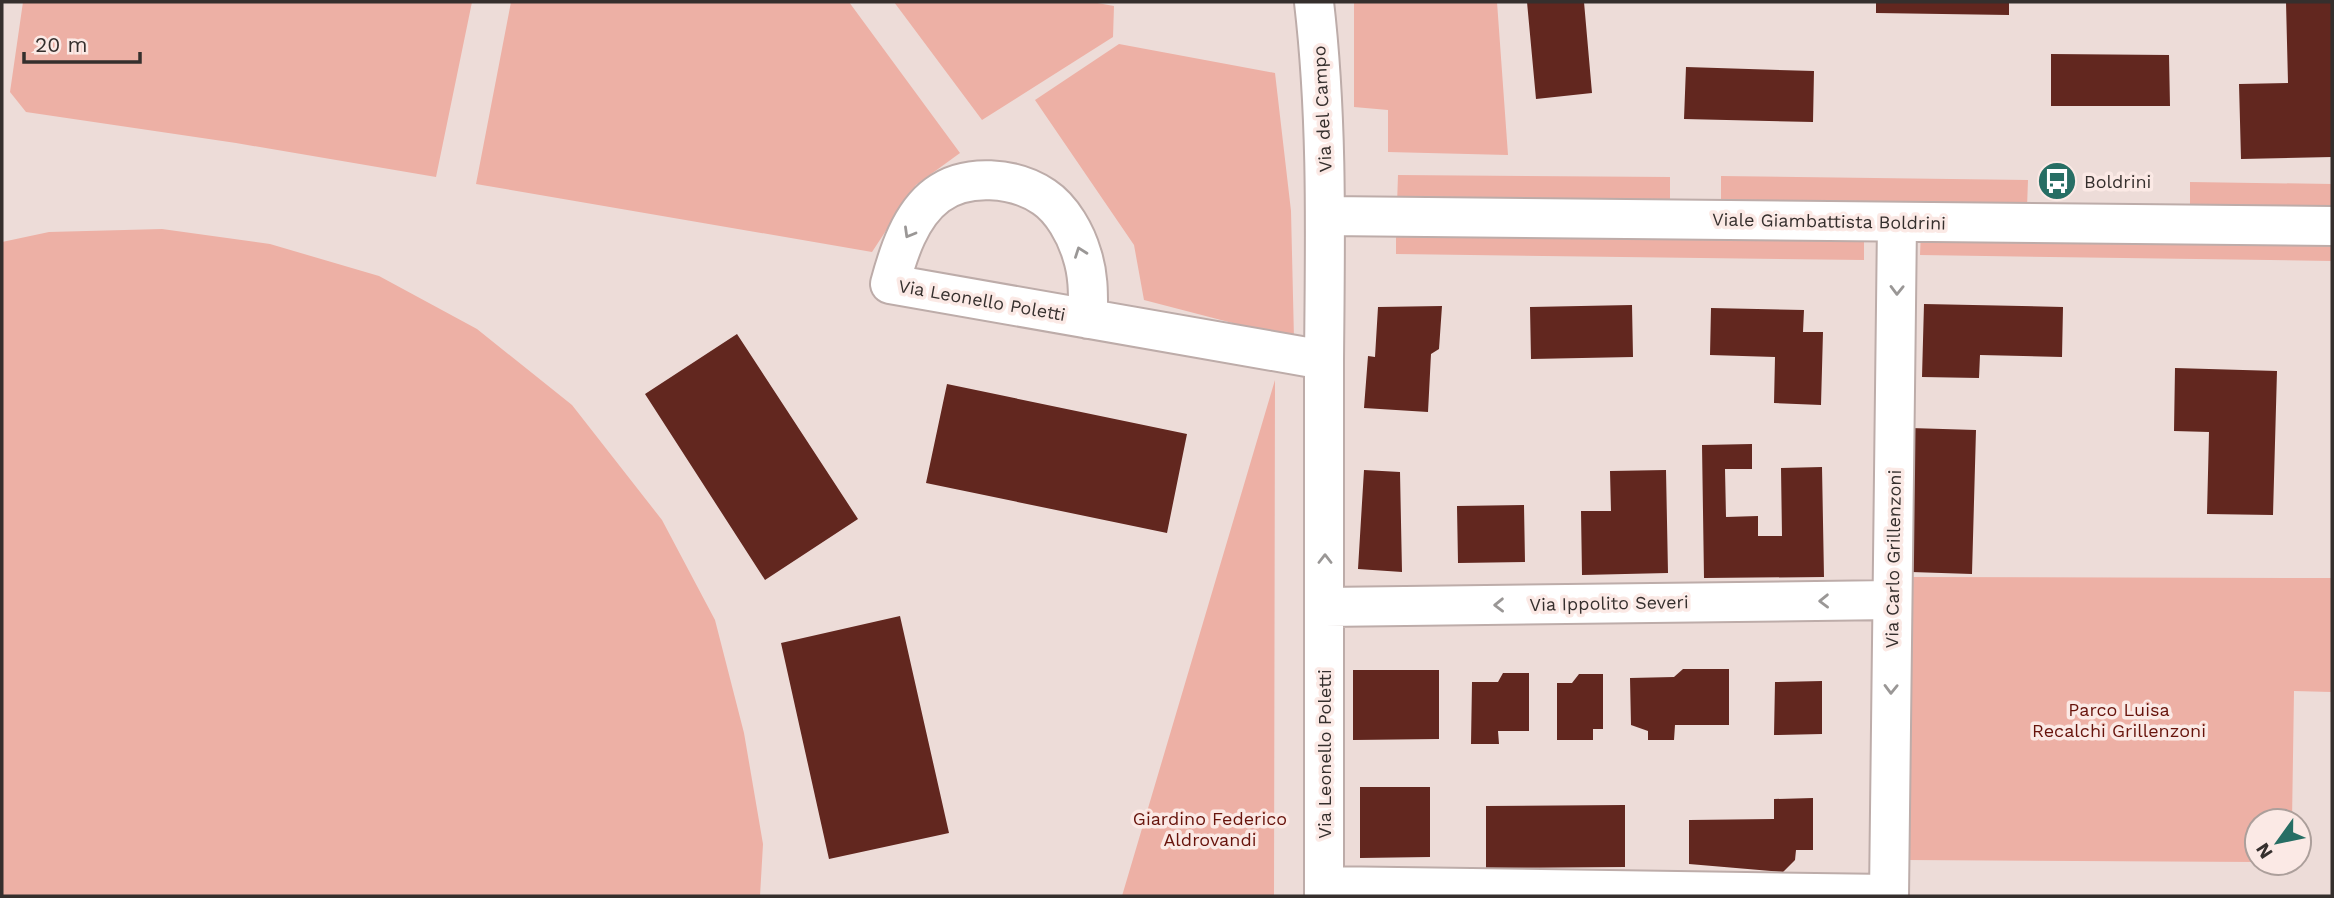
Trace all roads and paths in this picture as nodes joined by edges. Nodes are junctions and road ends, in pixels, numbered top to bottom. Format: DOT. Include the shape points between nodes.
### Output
graph roads {
  1 [pos="1314,2"];
  2 [pos="1326,216"];
  3 [pos="1897,222"];
  4 [pos="2332,226"];
  5 [pos="1088,319"];
  6 [pos="1324,360"];
  7 [pos="1892,600"];
  8 [pos="1325,607"];
  9 [pos="1324,891"];
  10 [pos="1889,895"];
  1 -- 2 [label="street, Via del Campo"];
  2 -- 3 [label="street, Viale Giambattista Boldrini"];
  2 -- 6 [label="street, Via Leonello Poletti"];
  3 -- 4 [label="street, Viale Giambattista Boldrini"];
  3 -- 7 [label="street, Via Carlo Grillenzoni, one-way"];
  5 -- 5 [label="street, Via Leonello Poletti, one-way" via="1088,280 1070,228 1046,198 1008,183 985,180 936,195 904,239 890,284"];
  5 -- 6 [label="street, Via Leonello Poletti"];
  8 -- 6 [label="street, Via Leonello Poletti, one-way"];
  7 -- 8 [label="street, Via Ippolito Severi, one-way"];
  7 -- 10 [label="street, Via Carlo Grillenzoni, one-way"];
  8 -- 9 [label="street, Via Leonello Poletti"];
  9 -- 10 [label="street"];
}
